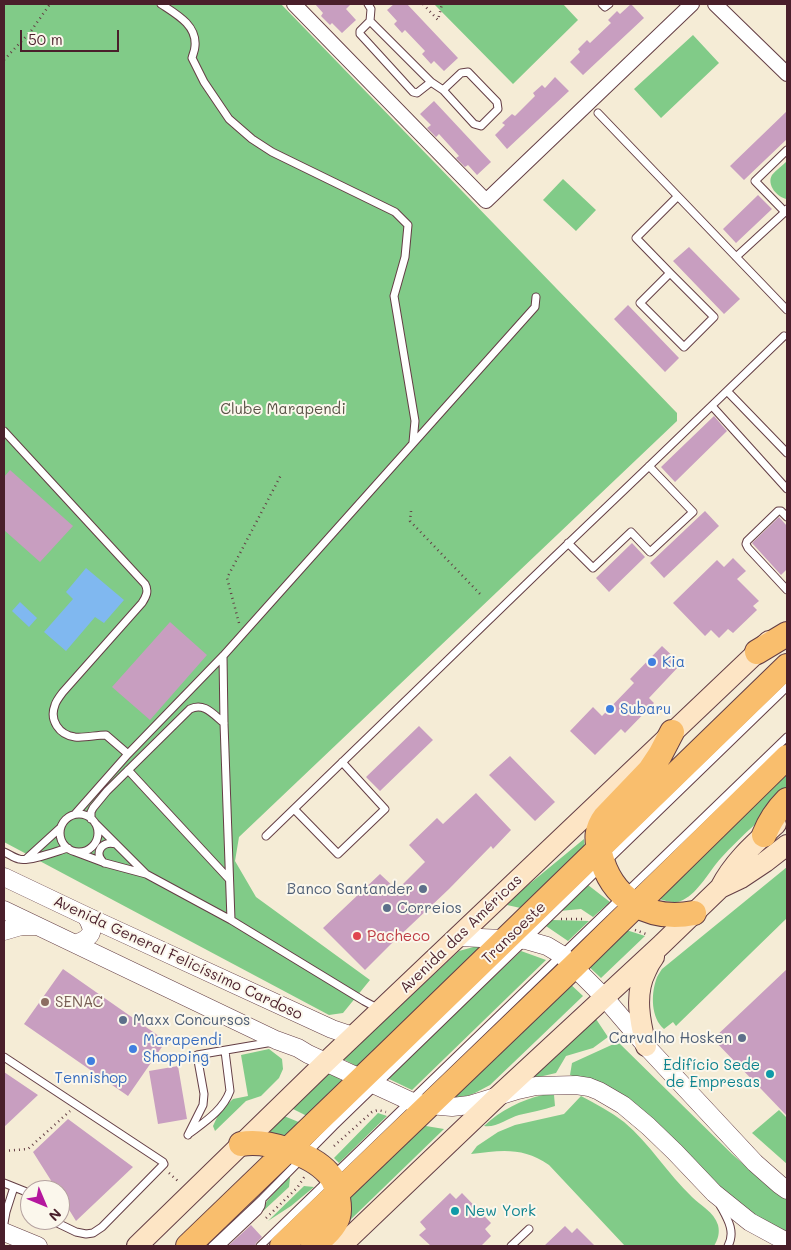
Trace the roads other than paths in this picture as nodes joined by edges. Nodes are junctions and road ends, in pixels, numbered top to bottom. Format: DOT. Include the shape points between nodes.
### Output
graph roads {
  1 [pos="161,4"];
  2 [pos="294,4"];
  3 [pos="368,4"];
  4 [pos="602,4"];
  5 [pos="609,4"];
  6 [pos="692,4"];
  7 [pos="715,4"];
  8 [pos="370,21"];
  9 [pos="787,74"];
  10 [pos="431,82"];
  11 [pos="444,90"];
  12 [pos="598,113"];
  13 [pos="787,150"];
  14 [pos="677,197"];
  15 [pos="786,210"];
  16 [pos="736,258"];
  17 [pos="670,273"];
  18 [pos="536,297"];
  19 [pos="787,310"];
  20 [pos="786,335"];
  21 [pos="727,391"];
  22 [pos="712,406"];
  23 [pos="4,432"];
  24 [pos="413,442"];
  25 [pos="787,453"];
  26 [pos="649,466"];
  27 [pos="787,489"];
  28 [pos="787,517"];
  29 [pos="568,543"];
  30 [pos="787,590"];
  31 [pos="787,623"];
  32 [pos="787,634"];
  33 [pos="757,652"];
  34 [pos="223,656"];
  35 [pos="787,666"];
  36 [pos="787,687"];
  37 [pos="224,723"];
  38 [pos="672,732"];
  39 [pos="787,737"];
  40 [pos="128,754"];
  41 [pos="787,756"];
  42 [pos="342,762"];
  43 [pos="128,770"];
  44 [pos="787,800"];
  45 [pos="294,809"];
  46 [pos="787,813"];
  47 [pos="75,814"];
  48 [pos="92,820"];
  49 [pos="60,827"];
  50 [pos="764,835"];
  51 [pos="266,836"];
  52 [pos="116,844"];
  53 [pos="787,845"];
  54 [pos="70,850"];
  55 [pos="4,852"];
  56 [pos="601,858"];
  57 [pos="25,859"];
  58 [pos="105,864"];
  59 [pos="146,874"];
  60 [pos="4,877"];
  61 [pos="229,879"];
  62 [pos="720,888"];
  63 [pos="630,900"];
  64 [pos="4,910"];
  65 [pos="694,913"];
  66 [pos="86,916"];
  67 [pos="231,920"];
  68 [pos="36,926"];
  69 [pos="4,931"];
  70 [pos="458,937"];
  71 [pos="516,940"];
  72 [pos="76,944"];
  73 [pos="661,945"];
  74 [pos="568,961"];
  75 [pos="604,997"];
  76 [pos="380,1010"];
  77 [pos="353,1036"];
  78 [pos="276,1040"];
  79 [pos="646,1046"];
  80 [pos="225,1051"];
  81 [pos="4,1057"];
  82 [pos="326,1062"];
  83 [pos="369,1082"];
  84 [pos="497,1097"];
  85 [pos="419,1103"];
  86 [pos="242,1144"];
  87 [pos="300,1160"];
  88 [pos="4,1183"];
  89 [pos="335,1185"];
  90 [pos="14,1187"];
  91 [pos="20,1189"];
  92 [pos="787,1190"];
  93 [pos="714,1193"];
  94 [pos="262,1199"];
  95 [pos="4,1223"];
  96 [pos="70,1229"];
  97 [pos="529,1229"];
  98 [pos="4,1232"];
  99 [pos="277,1240"];
  100 [pos="787,1242"];
  101 [pos="348,1243"];
  102 [pos="38,1246"];
  103 [pos="137,1246"];
  104 [pos="188,1246"];
  105 [pos="212,1246"];
  106 [pos="221,1246"];
  107 [pos="258,1246"];
  108 [pos="313,1246"];
  109 [pos="511,1246"];
  110 [pos="728,1246"];
  1 -- 24 [label="lane" via="190,27 195,36 192,58 229,119 272,152 395,212 408,224 405,257 394,296 415,421"];
  2 -- 6 [label="street" via="486,201"];
  3 -- 8 [label="lane"];
  4 -- 5 [label="lane" via="605,7"];
  7 -- 9 [label="street"];
  8 -- 10 [label="lane"];
  8 -- 10 [label="lane" via="360,34 413,92 417,93"];
  10 -- 11 [label="lane"];
  11 -- 11 [label="lane" via="474,124 481,126 498,109 497,102 468,72 461,72"];
  12 -- 14 [label="lane"];
  13 -- 15 [label="lane" via="755,181"];
  14 -- 16 [label="lane"];
  14 -- 17 [label="lane" via="636,238"];
  15 -- 16 [label="lane"];
  16 -- 19 [label="lane"];
  17 -- 17 [label="lane" via="640,303 684,347 714,316"];
  18 -- 24 [label="lane" via="535,307"];
  20 -- 21 [label="lane"];
  21 -- 22 [label="lane"];
  21 -- 25 [label="lane"];
  22 -- 26 [label="lane"];
  22 -- 27 [label="lane"];
  23 -- 40 [label="lane" via="147,588 146,598 54,705 54,722 62,732 74,737 106,734"];
  24 -- 34 [label="lane"];
  26 -- 29 [label="lane"];
  26 -- 29 [label="lane" via="693,512 650,552 630,532 593,568"];
  28 -- 30 [label="lane" via="778,511 746,544"];
  29 -- 42 [label="lane"];
  31 -- 33 [label="main road, Avenida das Américas"];
  32 -- 33 [label="highway"];
  33 -- 38 [label="main road, Avenida das Américas"];
  34 -- 37 [label="lane"];
  34 -- 40 [label="lane"];
  35 -- 56 [label="highway"];
  36 -- 56 [label="lane"];
  37 -- 43 [label="lane" via="210,711 196,706"];
  37 -- 61 [label="lane"];
  38 -- 56 [label="highway" via="650,770 601,822 597,834"];
  38 -- 70 [label="main road, Avenida das Américas"];
  39 -- 63 [label="lane"];
  40 -- 47 [label="lane"];
  41 -- 63 [label="highway"];
  42 -- 45 [label="lane"];
  42 -- 45 [label="lane" via="385,809 338,854"];
  43 -- 48 [label="lane" via="93,808"];
  43 -- 61 [label="lane"];
  44 -- 50 [label="highway" via="770,820"];
  45 -- 51 [label="lane"];
  46 -- 50 [label="main road"];
  47 -- 48 [label="lane"];
  47 -- 49 [label="lane"];
  48 -- 52 [label="lane"];
  48 -- 54 [label="lane" via="98,832 94,844 85,851"];
  49 -- 54 [label="lane" via="60,839"];
  49 -- 57 [label="lane"];
  50 -- 62 [label="main road" via="736,863"];
  52 -- 58 [label="lane" via="110,842 100,848 99,854"];
  52 -- 59 [label="lane"];
  53 -- 62 [label="main road" via="741,878"];
  54 -- 57 [label="lane"];
  54 -- 58 [label="lane"];
  55 -- 57 [label="lane"];
  56 -- 63 [label="highway" via="607,875"];
  56 -- 71 [label="highway"];
  58 -- 59 [label="lane"];
  59 -- 67 [label="lane"];
  60 -- 66 [label="street, Avenida General Felicíssimo Cardoso"];
  61 -- 67 [label="lane"];
  62 -- 65 [label="main road"];
  63 -- 65 [label="highway" via="660,914 681,916"];
  63 -- 74 [label="highway"];
  64 -- 68 [label="street, Avenida General Felicíssimo Cardoso"];
  65 -- 73 [label="main road"];
  66 -- 72 [label="street" via="92,926 91,933"];
  66 -- 77 [label="street, Avenida General Felicíssimo Cardoso"];
  67 -- 76 [label="lane"];
  68 -- 69 [label="street"];
  68 -- 72 [label="street, Avenida General Felicíssimo Cardoso"];
  70 -- 71 [label="street"];
  70 -- 76 [label="main road, Avenida das Américas"];
  71 -- 74 [label="street" via="547,946"];
  71 -- 83 [label="highway"];
  72 -- 78 [label="street, Avenida General Felicíssimo Cardoso"];
  73 -- 75 [label="main road"];
  73 -- 79 [label="main road" via="645,972 640,996"];
  74 -- 75 [label="street"];
  74 -- 85 [label="highway"];
  75 -- 79 [label="street"];
  75 -- 84 [label="main road"];
  76 -- 77 [label="main road, Avenida das Américas"];
  77 -- 82 [label="main road, Avenida das Américas"];
  78 -- 80 [label="lane"];
  78 -- 82 [label="street, Avenida General Felicíssimo Cardoso"];
  79 -- 92 [label="street" via="755,1163"];
  80 -- 80 [label="lane" via="197,1055 203,1105 188,1135 214,1114 229,1095"];
  81 -- 96 [label="lane" via="164,1164 93,1234"];
  82 -- 83 [label="street, Avenida General Felicíssimo Cardoso"];
  82 -- 86 [label="main road, Avenida das Américas"];
  83 -- 85 [label="street, Avenida General Felicíssimo Cardoso"];
  83 -- 87 [label="highway"];
  84 -- 85 [label="street" via="469,1105"];
  84 -- 93 [label="street" via="536,1086 576,1085 599,1091 623,1105 648,1126"];
  84 -- 101 [label="main road"];
  85 -- 89 [label="highway"];
  86 -- 87 [label="highway" via="272,1146"];
  86 -- 103 [label="main road, Avenida das Américas"];
  87 -- 89 [label="highway" via="324,1168"];
  87 -- 94 [label="lane"];
  87 -- 104 [label="highway"];
  88 -- 90 [label="lane"];
  89 -- 99 [label="highway"];
  89 -- 108 [label="highway" via="340,1210 338,1218"];
  90 -- 91 [label="lane"];
  90 -- 95 [label="lane"];
  93 -- 100 [label="street" via="750,1222"];
  93 -- 110 [label="lane" via="732,1228"];
  94 -- 105 [label="lane"];
  94 -- 106 [label="lane" via="258,1211"];
  97 -- 109 [label="lane"];
  98 -- 102 [label="street"];
  99 -- 107 [label="lane" via="264,1239"];
}
